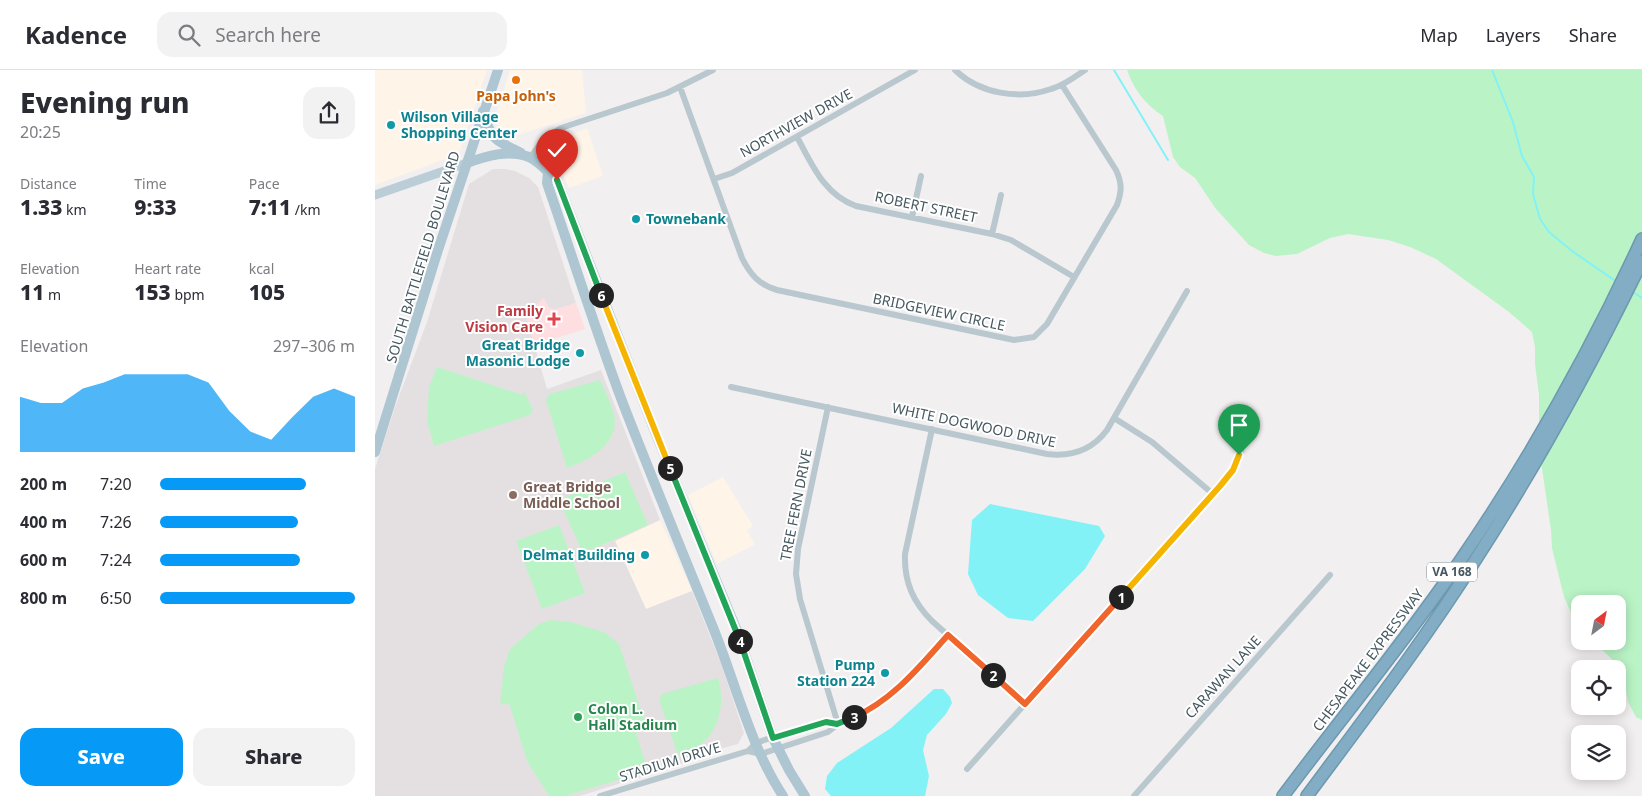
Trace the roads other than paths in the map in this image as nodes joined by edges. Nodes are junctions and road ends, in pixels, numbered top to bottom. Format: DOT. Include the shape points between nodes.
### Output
graph roads {
  1 [pos="498,70"];
  2 [pos="713,70"];
  3 [pos="915,70"];
  4 [pos="955,70"];
  5 [pos="1085,70"];
  6 [pos="1062,85"];
  7 [pos="680,87"];
  8 [pos="483,111"];
  9 [pos="797,137"];
  10 [pos="532,159"];
  11 [pos="467,163"];
  12 [pos="548,172"];
  13 [pos="921,176"];
  14 [pos="714,179"];
  15 [pos="375,195"];
  16 [pos="1001,195"];
  17 [pos="553,199"];
  18 [pos="912,217"];
  19 [pos="992,234"];
  20 [pos="1642,239"];
  21 [pos="1642,261"];
  22 [pos="594,274"];
  23 [pos="1075,277"];
  24 [pos="1187,291"];
  25 [pos="1600,335"];
  26 [pos="731,386"];
  27 [pos="828,407"];
  28 [pos="1246,416"];
  29 [pos="1114,418"];
  30 [pos="932,429"];
  31 [pos="375,452"];
  32 [pos="1213,494"];
  33 [pos="1330,575"];
  34 [pos="948,635"];
  35 [pos="1025,704"];
  36 [pos="837,724"];
  37 [pos="773,738"];
  38 [pos="756,744"];
  39 [pos="777,748"];
  40 [pos="748,751"];
  41 [pos="761,754"];
  42 [pos="967,769"];
  43 [pos="600,796"];
  44 [pos="783,796"];
  45 [pos="805,796"];
  46 [pos="1134,796"];
  47 [pos="1283,796"];
  48 [pos="1307,796"];
  1 -- 8 [label="main road, SOUTH BATTLEFIELD BOULEVARD"];
  2 -- 7 [label="street"];
  3 -- 9 [label="street, NORTHVIEW DRIVE"];
  4 -- 6 [label="street" via="979,87 1001,92 1039,92"];
  5 -- 6 [label="street"];
  6 -- 23 [label="street, BRIDGEVIEW CIRCLE" via="1116,170 1122,186 1117,205"];
  7 -- 10 [label="street" via="561,128 543,140"];
  7 -- 14 [label="street, BRIDGEVIEW CIRCLE"];
  8 -- 10 [label="main road" via="487,128 494,138"];
  8 -- 11 [label="main road, SOUTH BATTLEFIELD BOULEVARD"];
  9 -- 14 [label="street, NORTHVIEW DRIVE" via="732,173"];
  9 -- 18 [label="street, ROBERT STREET" via="821,180 836,197 856,206"];
  10 -- 11 [label="main road" via="515,154 493,155"];
  10 -- 12 [label="main road"];
  11 -- 15 [label="main road"];
  11 -- 31 [label="main road, SOUTH BATTLEFIELD BOULEVARD"];
  12 -- 17 [label="main road" via="547,183"];
  12 -- 22 [label="main road" via="557,180"];
  13 -- 18 [label="street"];
  14 -- 23 [label="street, BRIDGEVIEW CIRCLE" via="746,265 757,280 777,290 996,337 1023,339 1034,336 1047,324"];
  16 -- 19 [label="street"];
  17 -- 22 [label="main road" via="561,204 578,246"];
  17 -- 38 [label="main road" via="622,402 725,658"];
  18 -- 19 [label="street, ROBERT STREET"];
  19 -- 23 [label="street, ROBERT STREET" via="1011,240"];
  20 -- 25 [label="highway, VA 168"];
  21 -- 25 [label="highway, VA 168"];
  22 -- 37 [label="main road" via="737,631"];
  24 -- 29 [label="street, WHITE DOGWOOD DRIVE"];
  25 -- 47 [label="highway, CHESAPEAKE EXPRESSWAY / VA 168" via="1521,468 1460,562"];
  25 -- 48 [label="highway, VA 168" via="1545,447 1476,560 1398,674"];
  26 -- 27 [label="street, WHITE DOGWOOD DRIVE"];
  27 -- 30 [label="street, WHITE DOGWOOD DRIVE"];
  27 -- 36 [label="street, TREE FERN DRIVE" via="798,548 796,574 800,599"];
  28 -- 32 [label="street" via="1237,463"];
  29 -- 30 [label="street, WHITE DOGWOOD DRIVE" via="1091,446 1062,456"];
  29 -- 32 [label="street" via="1158,446"];
  30 -- 34 [label="street" via="907,543 905,567 913,598"];
  32 -- 35 [label="street"];
  33 -- 46 [label="street, CARAWAN LANE"];
  34 -- 35 [label="street"];
  34 -- 36 [label="street, STADIUM DRIVE" via="894,692 868,710"];
  35 -- 42 [label="street"];
  36 -- 37 [label="street, STADIUM DRIVE" via="826,722"];
  36 -- 39 [label="street, STADIUM DRIVE" via="828,732"];
  37 -- 38 [label="street, STADIUM DRIVE"];
  37 -- 39 [label="main road"];
  38 -- 40 [label="street, STADIUM DRIVE"];
  38 -- 41 [label="main road"];
  39 -- 41 [label="street, STADIUM DRIVE"];
  39 -- 45 [label="main road"];
  40 -- 41 [label="street, STADIUM DRIVE"];
  40 -- 43 [label="street, STADIUM DRIVE"];
  41 -- 44 [label="main road"];
}
